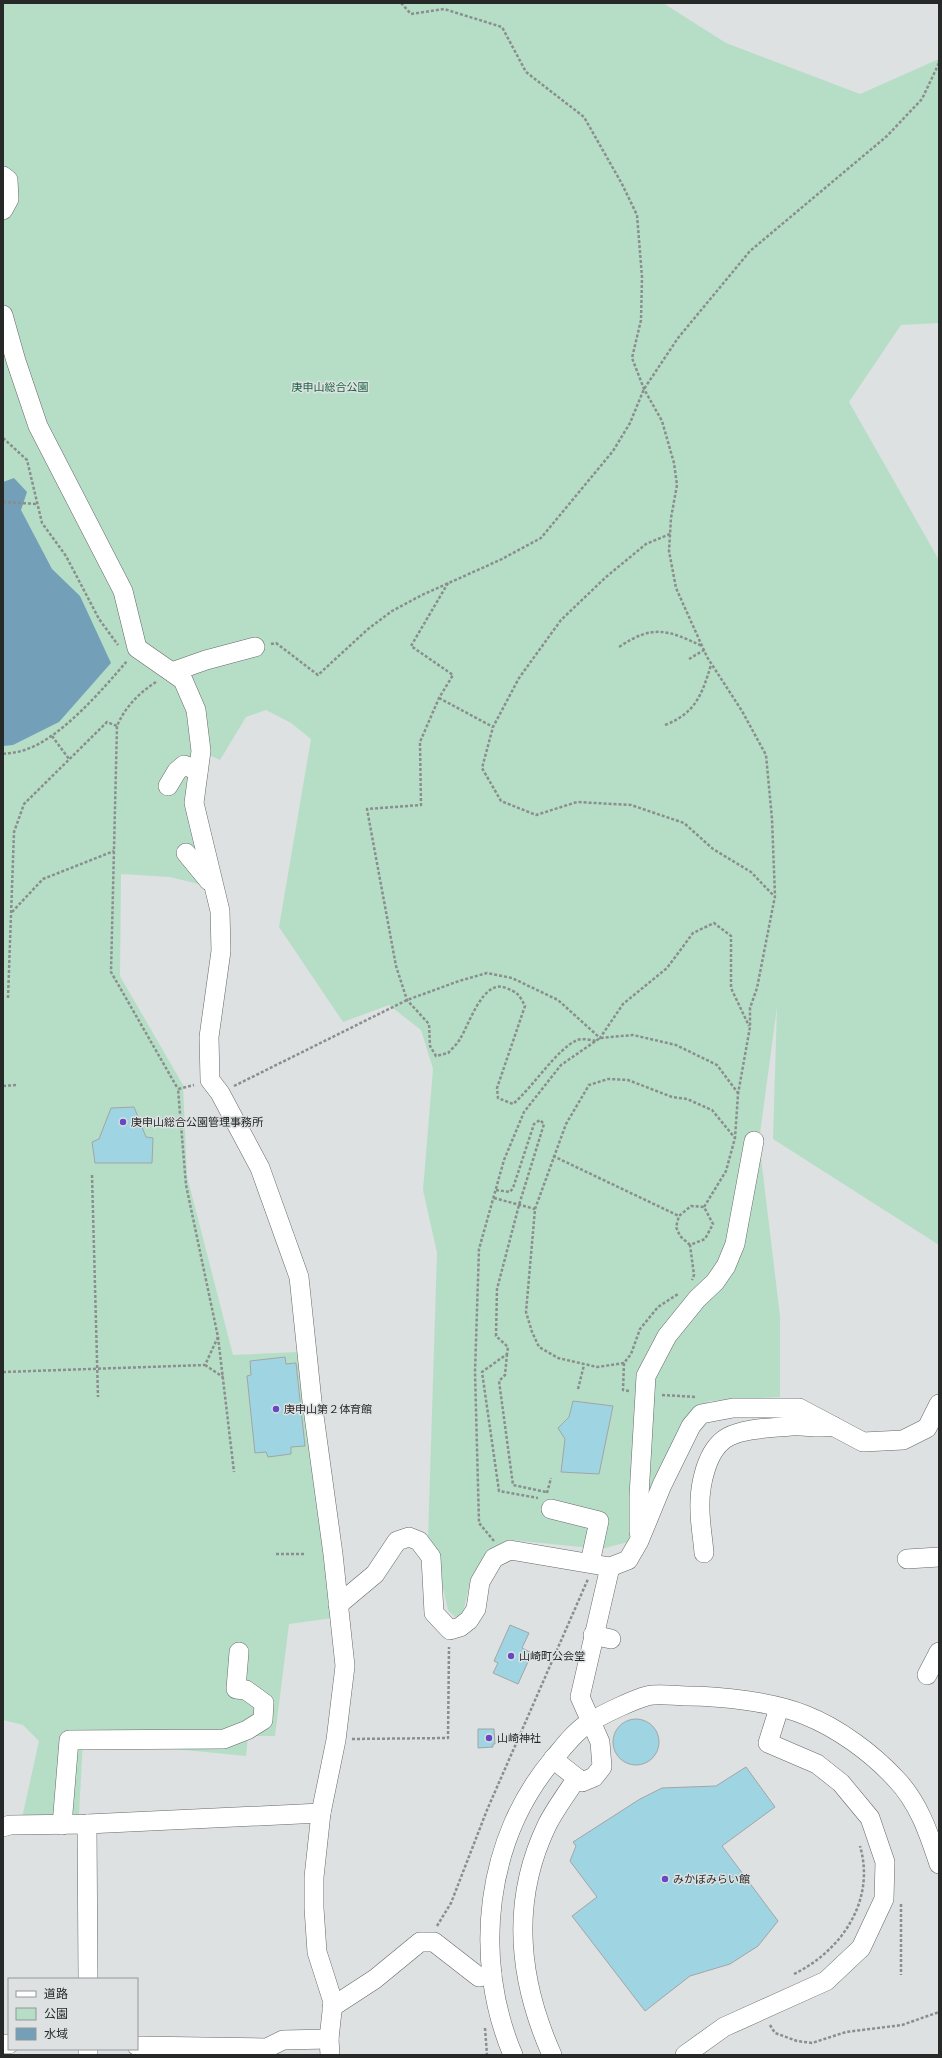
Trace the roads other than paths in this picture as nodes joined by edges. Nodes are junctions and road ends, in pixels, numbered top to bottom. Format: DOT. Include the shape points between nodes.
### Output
graph roads {
  1 [pos="3,176"];
  2 [pos="3,210"];
  3 [pos="3,314"];
  4 [pos="255,647"];
  5 [pos="172,672"];
  6 [pos="198,770"];
  7 [pos="168,786"];
  8 [pos="186,853"];
  9 [pos="215,889"];
  10 [pos="754,1141"];
  11 [pos="939,1404"];
  12 [pos="835,1426"];
  13 [pos="551,1509"];
  14 [pos="640,1541"];
  15 [pos="704,1553"];
  16 [pos="939,1557"];
  17 [pos="907,1559"];
  18 [pos="600,1565"];
  19 [pos="338,1605"];
  20 [pos="239,1652"];
  21 [pos="939,1652"];
  22 [pos="927,1675"];
  23 [pos="779,1708"];
  24 [pos="590,1721"];
  25 [pos="553,1759"];
  26 [pos="576,1778"];
  27 [pos="321,1813"];
  28 [pos="87,1824"];
  29 [pos="62,1825"];
  30 [pos="3,1828"];
  31 [pos="939,1864"];
  32 [pos="492,1974"];
  33 [pos="88,1978"];
  34 [pos="332,2007"];
  35 [pos="138,2046"];
  36 [pos="329,2047"];
  37 [pos="513,2055"];
  38 [pos="552,2055"];
  39 [pos="685,2055"];
  1 -- 2 [label="street" via="8,180 9,198"];
  3 -- 5 [label="street" via="38,426 123,591 128,648"];
  4 -- 5 [label="street"];
  5 -- 6 [label="street" via="183,680 196,710 201,751"];
  6 -- 7 [label="street" via="184,765 177,770"];
  6 -- 9 [label="street" via="194,803"];
  8 -- 9 [label="street"];
  9 -- 19 [label="street" via="222,927 221,951 208,1037 215,1087 260,1168 299,1277"];
  10 -- 14 [label="street" via="735,1244 726,1266 667,1336 646,1376 647,1394 639,1496"];
  11 -- 12 [label="street" via="927,1428 903,1440 863,1442"];
  12 -- 14 [label="street" via="799,1408 733,1408 701,1414 691,1426 662,1485"];
  12 -- 15 [label="street" via="754,1429 728,1437 710,1455 703,1481 700,1510"];
  13 -- 18 [label="street" via="599,1521"];
  14 -- 18 [label="street" via="628,1560"];
  16 -- 17 [label="street"];
  18 -- 19 [label="street" via="510,1550 494,1558 480,1582 476,1609 469,1620 460,1627 450,1630 434,1613 431,1557 419,1541 409,1537 397,1541 376,1574"];
  18 -- 24 [label="street" via="602,1637 580,1697"];
  19 -- 27 [label="street" via="345,1666 336,1740"];
  20 -- 29 [label="street" via="236,1689 246,1690 264,1703 262,1720 247,1730 224,1739 69,1740"];
  21 -- 22 [label="street"];
  23 -- 24 [label="street" via="715,1696 647,1696"];
  23 -- 31 [label="street" via="805,1714 849,1737 897,1779 923,1819"];
  23 -- 39 [label="street" via="768,1743 817,1764 841,1782 870,1818 885,1862 884,1899 861,1948 826,1981 724,2027"];
  24 -- 25 [label="street"];
  24 -- 26 [label="street" via="600,1742 602,1767 594,1777 582,1782"];
  25 -- 26 [label="street"];
  25 -- 32 [label="street" via="539,1775 521,1806 496,1872 489,1950"];
  26 -- 38 [label="street" via="548,1824 528,1876 523,1924 525,1969 533,2007"];
  27 -- 28 [label="street"];
  27 -- 34 [label="street" via="314,1877 314,1908 317,1952 333,2002"];
  28 -- 29 [label="street"];
  28 -- 33 [label="street"];
  29 -- 30 [label="street" via="10,1825"];
  32 -- 34 [label="street" via="479,1977 434,1942 420,1942 375,1979"];
  32 -- 37 [label="street" via="502,2028"];
  34 -- 36 [label="street"];
  35 -- 36 [label="street" via="267,2048 283,2040"];
}
